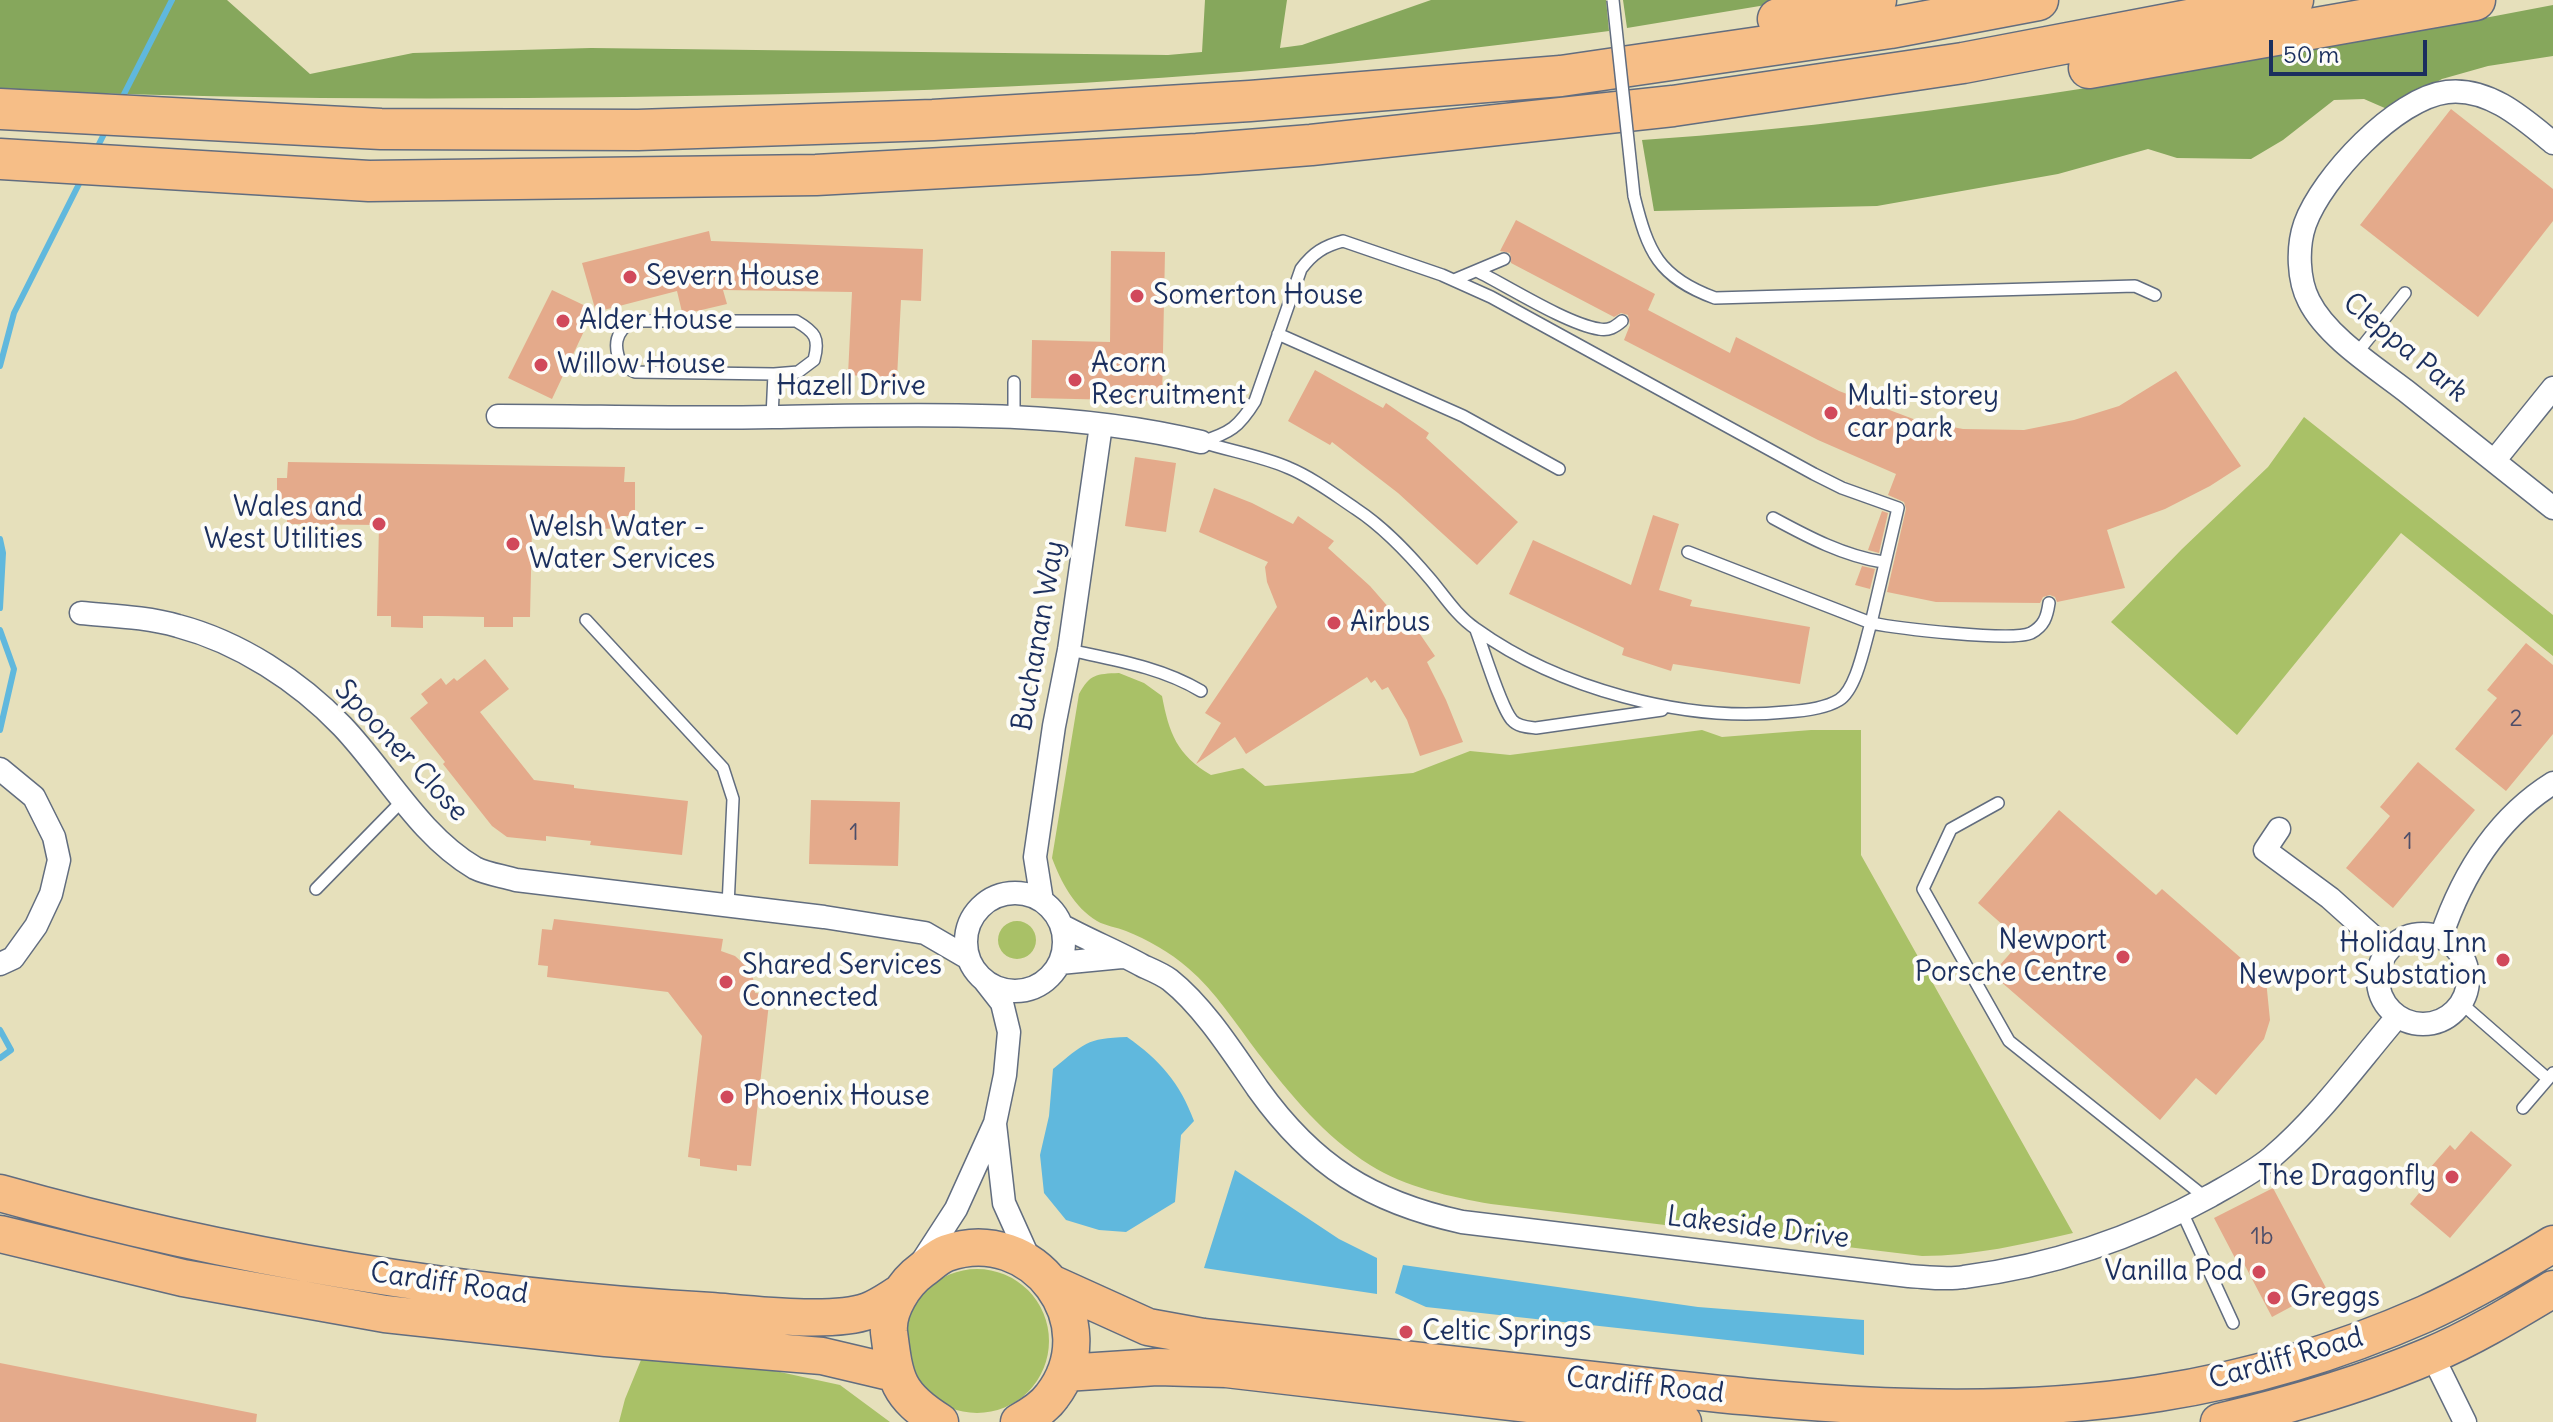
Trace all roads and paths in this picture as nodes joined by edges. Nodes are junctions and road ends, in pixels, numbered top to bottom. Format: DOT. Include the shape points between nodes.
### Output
graph roads {
  1 [pos="1613,0"];
  2 [pos="1876,0"];
  3 [pos="2038,0"];
  4 [pos="2293,0"];
  5 [pos="2475,0"];
  6 [pos="1408,88"];
  7 [pos="0,109"];
  8 [pos="2553,143"];
  9 [pos="1311,145"];
  10 [pos="0,159"];
  11 [pos="1504,259"];
  12 [pos="1477,271"];
  13 [pos="1454,280"];
  14 [pos="2405,293"];
  15 [pos="2155,295"];
  16 [pos="1622,321"];
  17 [pos="1278,334"];
  18 [pos="2357,353"];
  19 [pos="774,374"];
  20 [pos="1014,382"];
  21 [pos="2553,388"];
  22 [pos="498,416"];
  23 [pos="772,417"];
  24 [pos="1014,417"];
  25 [pos="1101,425"];
  26 [pos="1201,442"];
  27 [pos="2494,461"];
  28 [pos="1559,469"];
  29 [pos="2553,508"];
  30 [pos="1773,518"];
  31 [pos="1688,552"];
  32 [pos="1883,562"];
  33 [pos="2049,603"];
  34 [pos="81,613"];
  35 [pos="586,620"];
  36 [pos="1871,623"];
  37 [pos="1475,629"];
  38 [pos="1069,650"];
  39 [pos="1201,691"];
  40 [pos="1670,708"];
  41 [pos="0,769"];
  42 [pos="2553,783"];
  43 [pos="403,800"];
  44 [pos="1998,803"];
  45 [pos="2279,829"];
  46 [pos="1035,857"];
  47 [pos="316,889"];
  48 [pos="993,898"];
  49 [pos="1042,901"];
  50 [pos="728,906"];
  51 [pos="971,920"];
  52 [pos="1061,925"];
  53 [pos="925,933"];
  54 [pos="2441,937"];
  55 [pos="2388,950"];
  56 [pos="1127,957"];
  57 [pos="968,958"];
  58 [pos="7,961"];
  59 [pos="1060,963"];
  60 [pos="984,980"];
  61 [pos="1029,990"];
  62 [pos="2461,1003"];
  63 [pos="2397,1017"];
  64 [pos="1009,1032"];
  65 [pos="2551,1076"];
  66 [pos="2523,1108"];
  67 [pos="995,1123"];
  68 [pos="0,1193"];
  69 [pos="2206,1198"];
  70 [pos="2182,1212"];
  71 [pos="0,1234"];
  72 [pos="2553,1244"];
  73 [pos="1042,1274"];
  74 [pos="906,1285"];
  75 [pos="2553,1289"];
  76 [pos="2233,1323"];
  77 [pos="2432,1355"];
  78 [pos="894,1373"];
  79 [pos="1065,1373"];
  80 [pos="940,1422"];
  81 [pos="1019,1422"];
  82 [pos="1683,1422"];
  83 [pos="2219,1422"];
  84 [pos="2465,1422"];
  1 -- 15 [label="lane, bridge" via="1634,196 1644,236 1662,267 1689,289 1715,298 2135,286"];
  2 -- 6 [label="highway"];
  3 -- 6 [label="highway" via="1890,28 1561,76"];
  4 -- 9 [label="highway" via="1963,63 1719,99"];
  5 -- 9 [label="highway" via="2001,84 1688,127"];
  6 -- 7 [label="highway" via="933,120 638,130 381,129"];
  8 -- 18 [label="street, Cleppa Park" via="2484,96 2447,92 2414,102 2375,130 2345,162 2305,224 2300,263 2308,300"];
  9 -- 10 [label="highway" via="816,175 369,181"];
  11 -- 12 [label="lane"];
  12 -- 13 [label="lane"];
  12 -- 16 [label="lane" via="1580,323 1601,330"];
  13 -- 17 [label="lane" via="1343,241 1327,245 1301,269"];
  13 -- 32 [label="lane" via="1814,474 1898,508"];
  14 -- 18 [label="lane"];
  17 -- 26 [label="lane" via="1246,417 1227,434"];
  17 -- 28 [label="lane" via="1463,416"];
  18 -- 27 [label="street, Cleppa Park"];
  19 -- 19 [label="lane" via="635,372 622,366 616,339 633,321 796,321 812,330 818,347 814,360 798,372"];
  19 -- 23 [label="lane"];
  20 -- 24 [label="lane"];
  21 -- 27 [label="street"];
  22 -- 23 [label="street, Hazell Drive"];
  23 -- 24 [label="street, Hazell Drive"];
  24 -- 25 [label="street, Hazell Drive"];
  25 -- 26 [label="street, Hazell Drive"];
  25 -- 38 [label="street, Buchanan Way"];
  26 -- 37 [label="lane" via="1289,468 1360,511 1411,557"];
  27 -- 29 [label="street, Cleppa Park"];
  30 -- 32 [label="lane" via="1808,537"];
  31 -- 36 [label="lane"];
  32 -- 36 [label="lane"];
  33 -- 36 [label="lane" via="2041,627 2021,637"];
  34 -- 43 [label="street, Spooner Close" via="178,626 269,667 344,727"];
  35 -- 50 [label="lane" via="723,768 733,799"];
  36 -- 40 [label="lane" via="1851,685 1840,699 1767,714"];
  37 -- 40 [label="lane" via="1559,673"];
  37 -- 40 [label="lane" via="1505,707 1521,726"];
  38 -- 39 [label="lane" via="1136,664"];
  38 -- 46 [label="street, Buchanan Way"];
  41 -- 58 [label="street" via="34,797 59,860 36,926"];
  42 -- 54 [label="street" via="2505,820 2452,906"];
  43 -- 47 [label="lane"];
  43 -- 50 [label="street, Spooner Close" via="437,838 476,868 516,880"];
  44 -- 69 [label="lane" via="1951,829 1923,889 2009,1041"];
  45 -- 55 [label="street" via="2265,850"];
  46 -- 48 [label="street" via="1021,879"];
  46 -- 49 [label="street, Buchanan Way"];
  48 -- 49 [label="street" via="1026,894"];
  48 -- 51 [label="street"];
  49 -- 52 [label="street, Buchanan Way"];
  50 -- 53 [label="street, Spooner Close"];
  51 -- 53 [label="street, Spooner Close"];
  51 -- 57 [label="street"];
  52 -- 56 [label="street, Lakeside Drive"];
  52 -- 59 [label="street"];
  53 -- 57 [label="street, Spooner Close"];
  54 -- 55 [label="street" via="2419,933 2403,937"];
  54 -- 62 [label="street" via="2462,955 2468,972"];
  55 -- 63 [label="street" via="2377,976 2378,989"];
  56 -- 59 [label="street"];
  56 -- 70 [label="street, Lakeside Drive" via="1169,979 1194,1002 1281,1118 1327,1163 1357,1185 1421,1213 1846,1270 1961,1278 2066,1257"];
  57 -- 60 [label="street"];
  59 -- 61 [label="street" via="1042,984"];
  60 -- 61 [label="street" via="998,989"];
  60 -- 64 [label="street" via="1002,1003"];
  61 -- 64 [label="street"];
  62 -- 63 [label="street" via="2433,1024"];
  62 -- 65 [label="lane"];
  63 -- 69 [label="street, Lakeside Drive" via="2271,1158"];
  64 -- 67 [label="street"];
  65 -- 66 [label="lane"];
  67 -- 73 [label="street" via="1004,1203"];
  67 -- 74 [label="street" via="956,1209"];
  68 -- 74 [label="main road, Cardiff Road" via="276,1257 415,1282 613,1305 837,1316 867,1311"];
  69 -- 70 [label="street, Lakeside Drive"];
  70 -- 76 [label="lane"];
  71 -- 78 [label="main road, Cardiff Road" via="183,1278 385,1314 822,1356"];
  72 -- 73 [label="main road, Cardiff Road" via="2425,1313 2328,1351 2158,1393 2024,1408 1905,1409 1788,1402 1203,1337 1148,1327"];
  73 -- 74 [label="main road, Cardiff Road" via="1010,1252 979,1247 946,1253"];
  73 -- 79 [label="main road" via="1067,1311 1072,1340"];
  74 -- 78 [label="main road" via="889,1326"];
  75 -- 77 [label="main road, Cardiff Road"];
  77 -- 83 [label="main road, Cardiff Road" via="2288,1410"];
  77 -- 84 [label="street"];
  78 -- 80 [label="main road" via="913,1402"];
  79 -- 81 [label="main road" via="1052,1397"];
  79 -- 82 [label="main road, Cardiff Road" via="1226,1369"];
}
